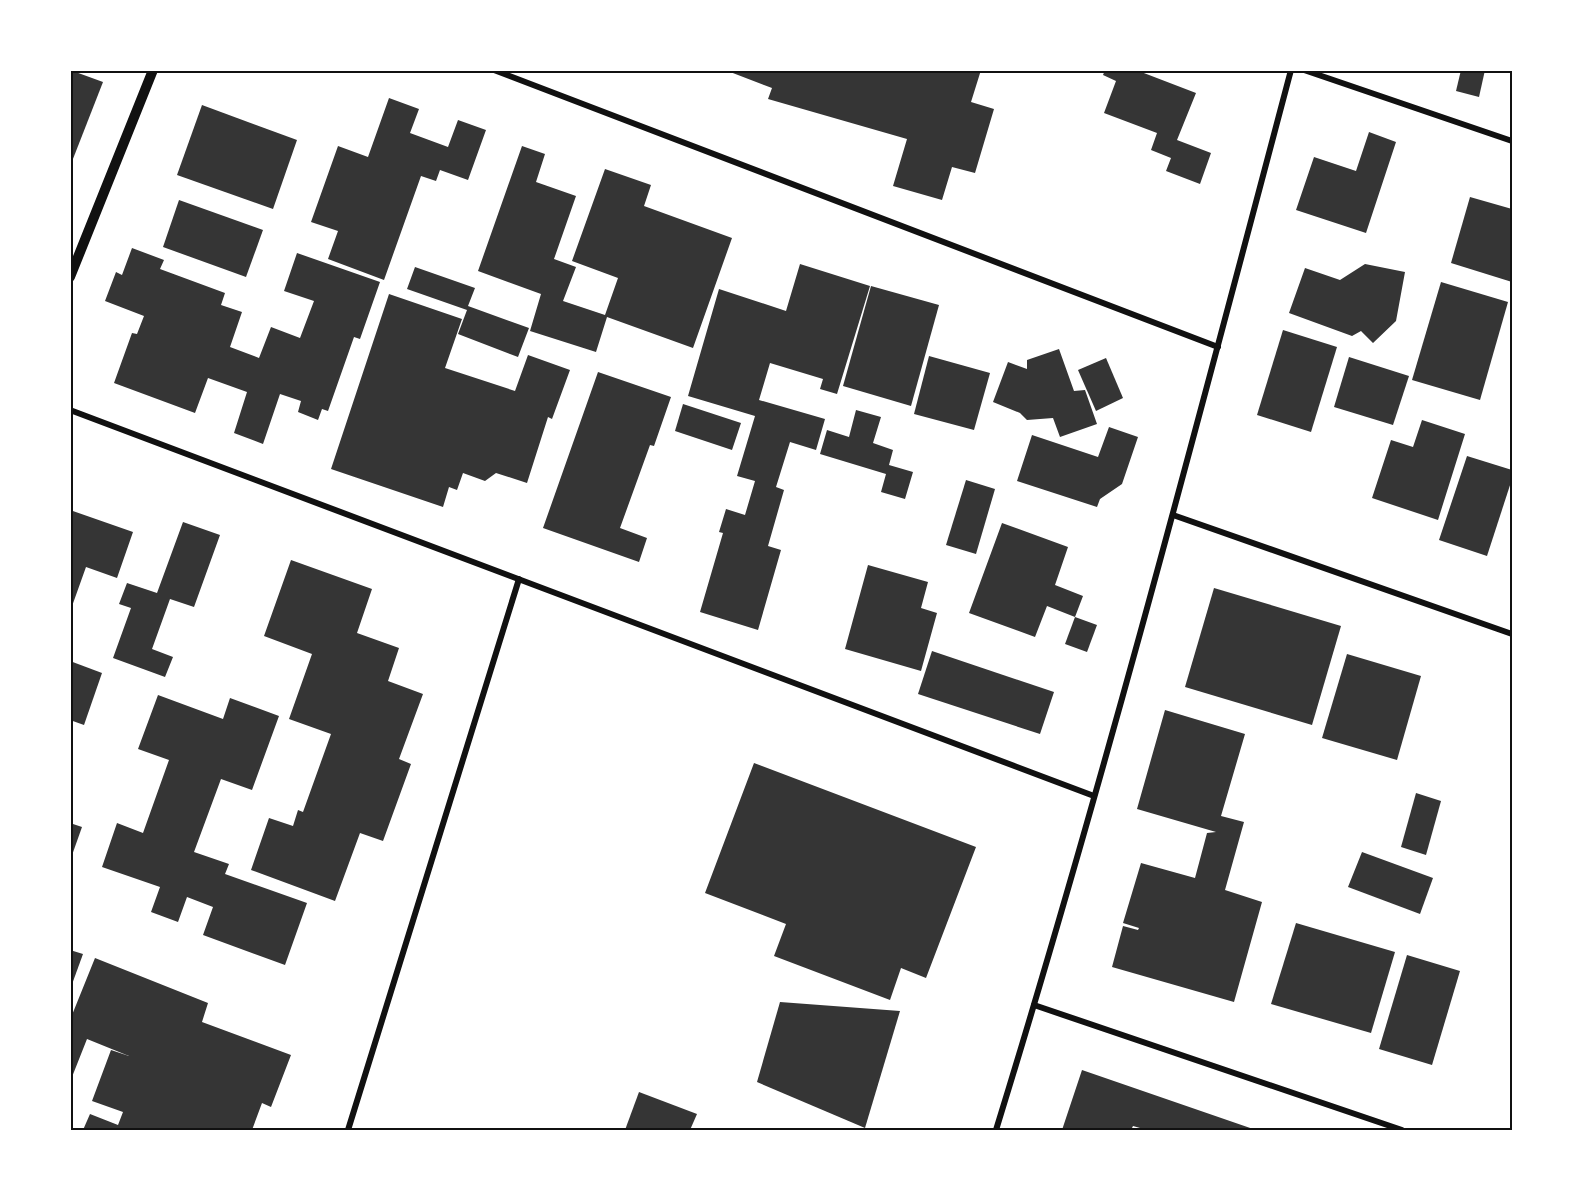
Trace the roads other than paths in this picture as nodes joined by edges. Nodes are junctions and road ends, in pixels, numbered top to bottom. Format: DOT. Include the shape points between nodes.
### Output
graph roads {
  1 [pos="153,70"];
  2 [pos="494,70"];
  3 [pos="1291,70"];
  4 [pos="1304,70"];
  5 [pos="1512,141"];
  6 [pos="70,277"];
  7 [pos="1218,347"];
  8 [pos="70,410"];
  9 [pos="1173,515"];
  10 [pos="519,579"];
  11 [pos="1512,634"];
  12 [pos="1094,796"];
  13 [pos="1034,1005"];
  14 [pos="348,1131"];
  15 [pos="996,1131"];
  16 [pos="1402,1131"];
  1 -- 6 [label="street"];
  2 -- 7 [label="street"];
  3 -- 7 [label="street"];
  4 -- 5 [label="street"];
  7 -- 9 [label="street"];
  8 -- 10 [label="street"];
  9 -- 11 [label="street"];
  9 -- 12 [label="street"];
  10 -- 12 [label="street"];
  10 -- 14 [label="street"];
  12 -- 13 [label="street"];
  13 -- 15 [label="street"];
  13 -- 16 [label="street"];
}
